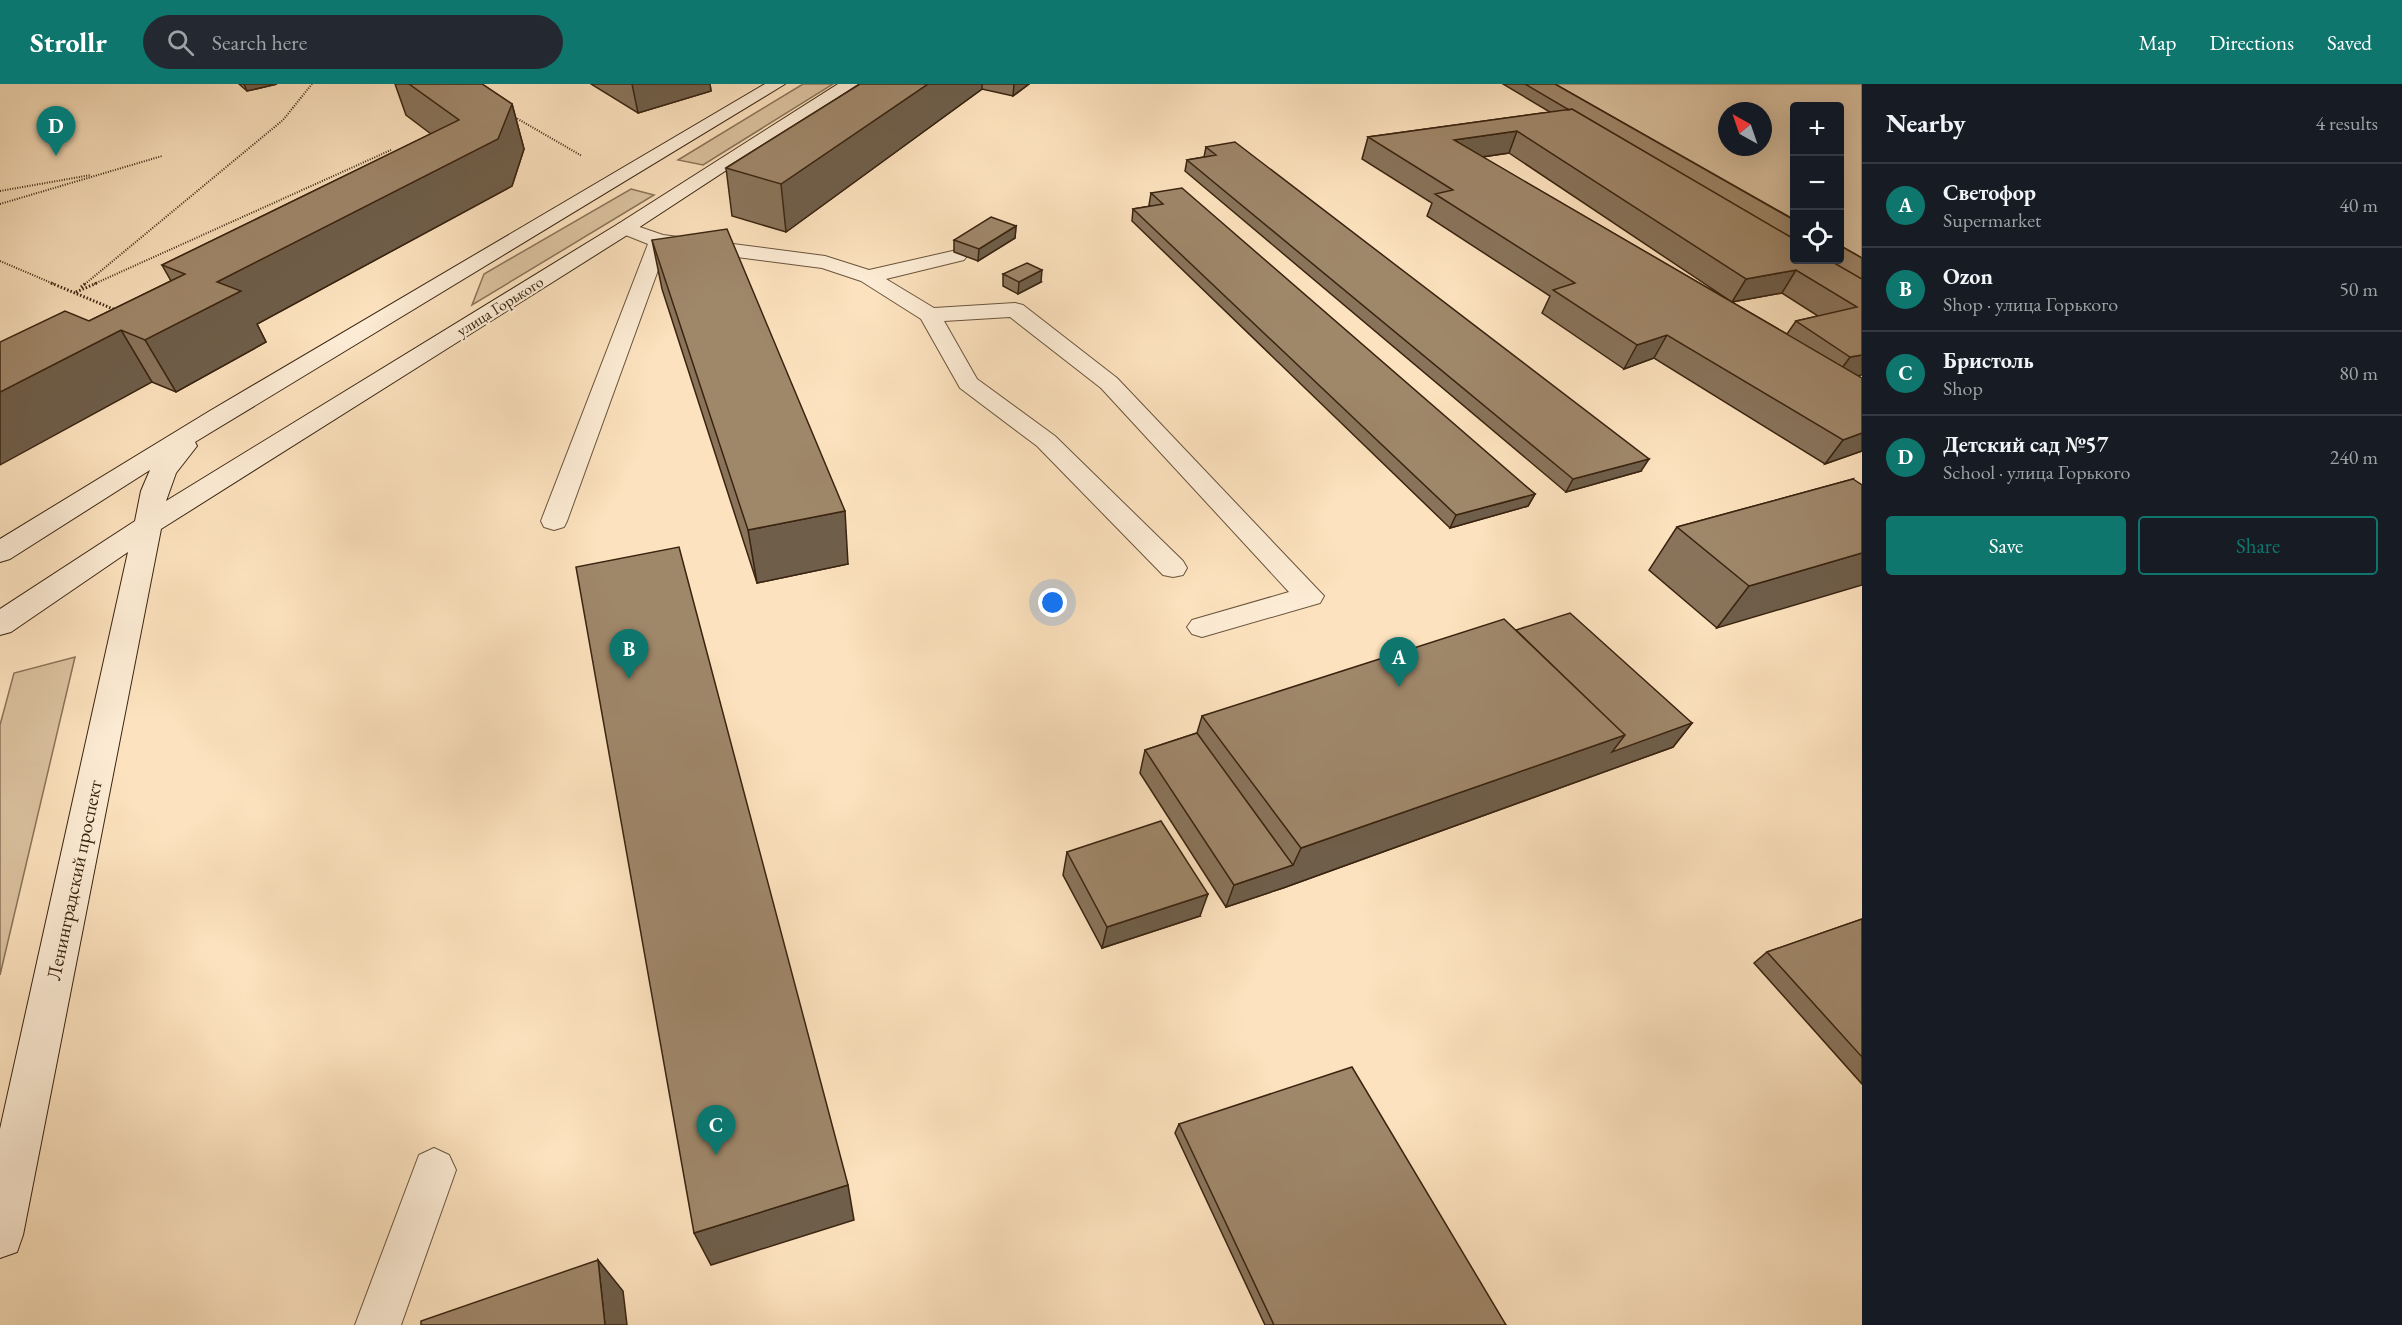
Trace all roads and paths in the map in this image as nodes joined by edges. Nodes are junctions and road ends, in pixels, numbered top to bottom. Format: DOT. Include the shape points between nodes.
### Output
graph roads {
  1 [pos="312,84"];
  2 [pos="777,84"];
  3 [pos="850,84"];
  4 [pos="511,115"];
  5 [pos="391,150"];
  6 [pos="162,156"];
  7 [pos="589,160"];
  8 [pos="718,168"];
  9 [pos="662,169"];
  10 [pos="101,174"];
  11 [pos="0,191"];
  12 [pos="0,204"];
  13 [pos="625,228"];
  14 [pos="659,241"];
  15 [pos="957,256"];
  16 [pos="0,261"];
  17 [pos="868,277"];
  18 [pos="76,292"];
  19 [pos="118,310"];
  20 [pos="930,315"];
  21 [pos="217,417"];
  22 [pos="554,520"];
  23 [pos="148,525"];
  24 [pos="0,552"];
  25 [pos="1173,568"];
  26 [pos="0,624"];
  27 [pos="1202,627"];
  28 [pos="435,1170"];
  29 [pos="0,1235"];
  30 [pos="378,1325"];
  1 -- 18 [label="path" via="283,120"];
  2 -- 9 [label="main road"];
  3 -- 8 [label="main road, улица Горького"];
  4 -- 7 [label="path"];
  5 -- 18 [label="path"];
  6 -- 10 [label="path"];
  8 -- 9 [label="main road" via="692,175"];
  8 -- 13 [label="main road, улица Горького"];
  9 -- 21 [label="main road"];
  10 -- 11 [label="path"];
  10 -- 12 [label="path"];
  13 -- 14 [label="lane"];
  13 -- 23 [label="main road, улица Горького"];
  14 -- 17 [label="lane" via="825,262"];
  14 -- 22 [label="lane"];
  15 -- 17 [label="lane"];
  16 -- 18 [label="path"];
  17 -- 20 [label="lane"];
  18 -- 19 [label="path"];
  20 -- 25 [label="lane" via="968,383 1046,441"];
  20 -- 27 [label="lane" via="1015,310 1109,383 1310,596"];
  21 -- 23 [label="main road" via="171,458 153,489"];
  21 -- 24 [label="main road"];
  23 -- 26 [label="main road, улица Горького"];
  23 -- 29 [label="main road, Ленинградский проспект"];
  28 -- 30 [label="lane"];
}
